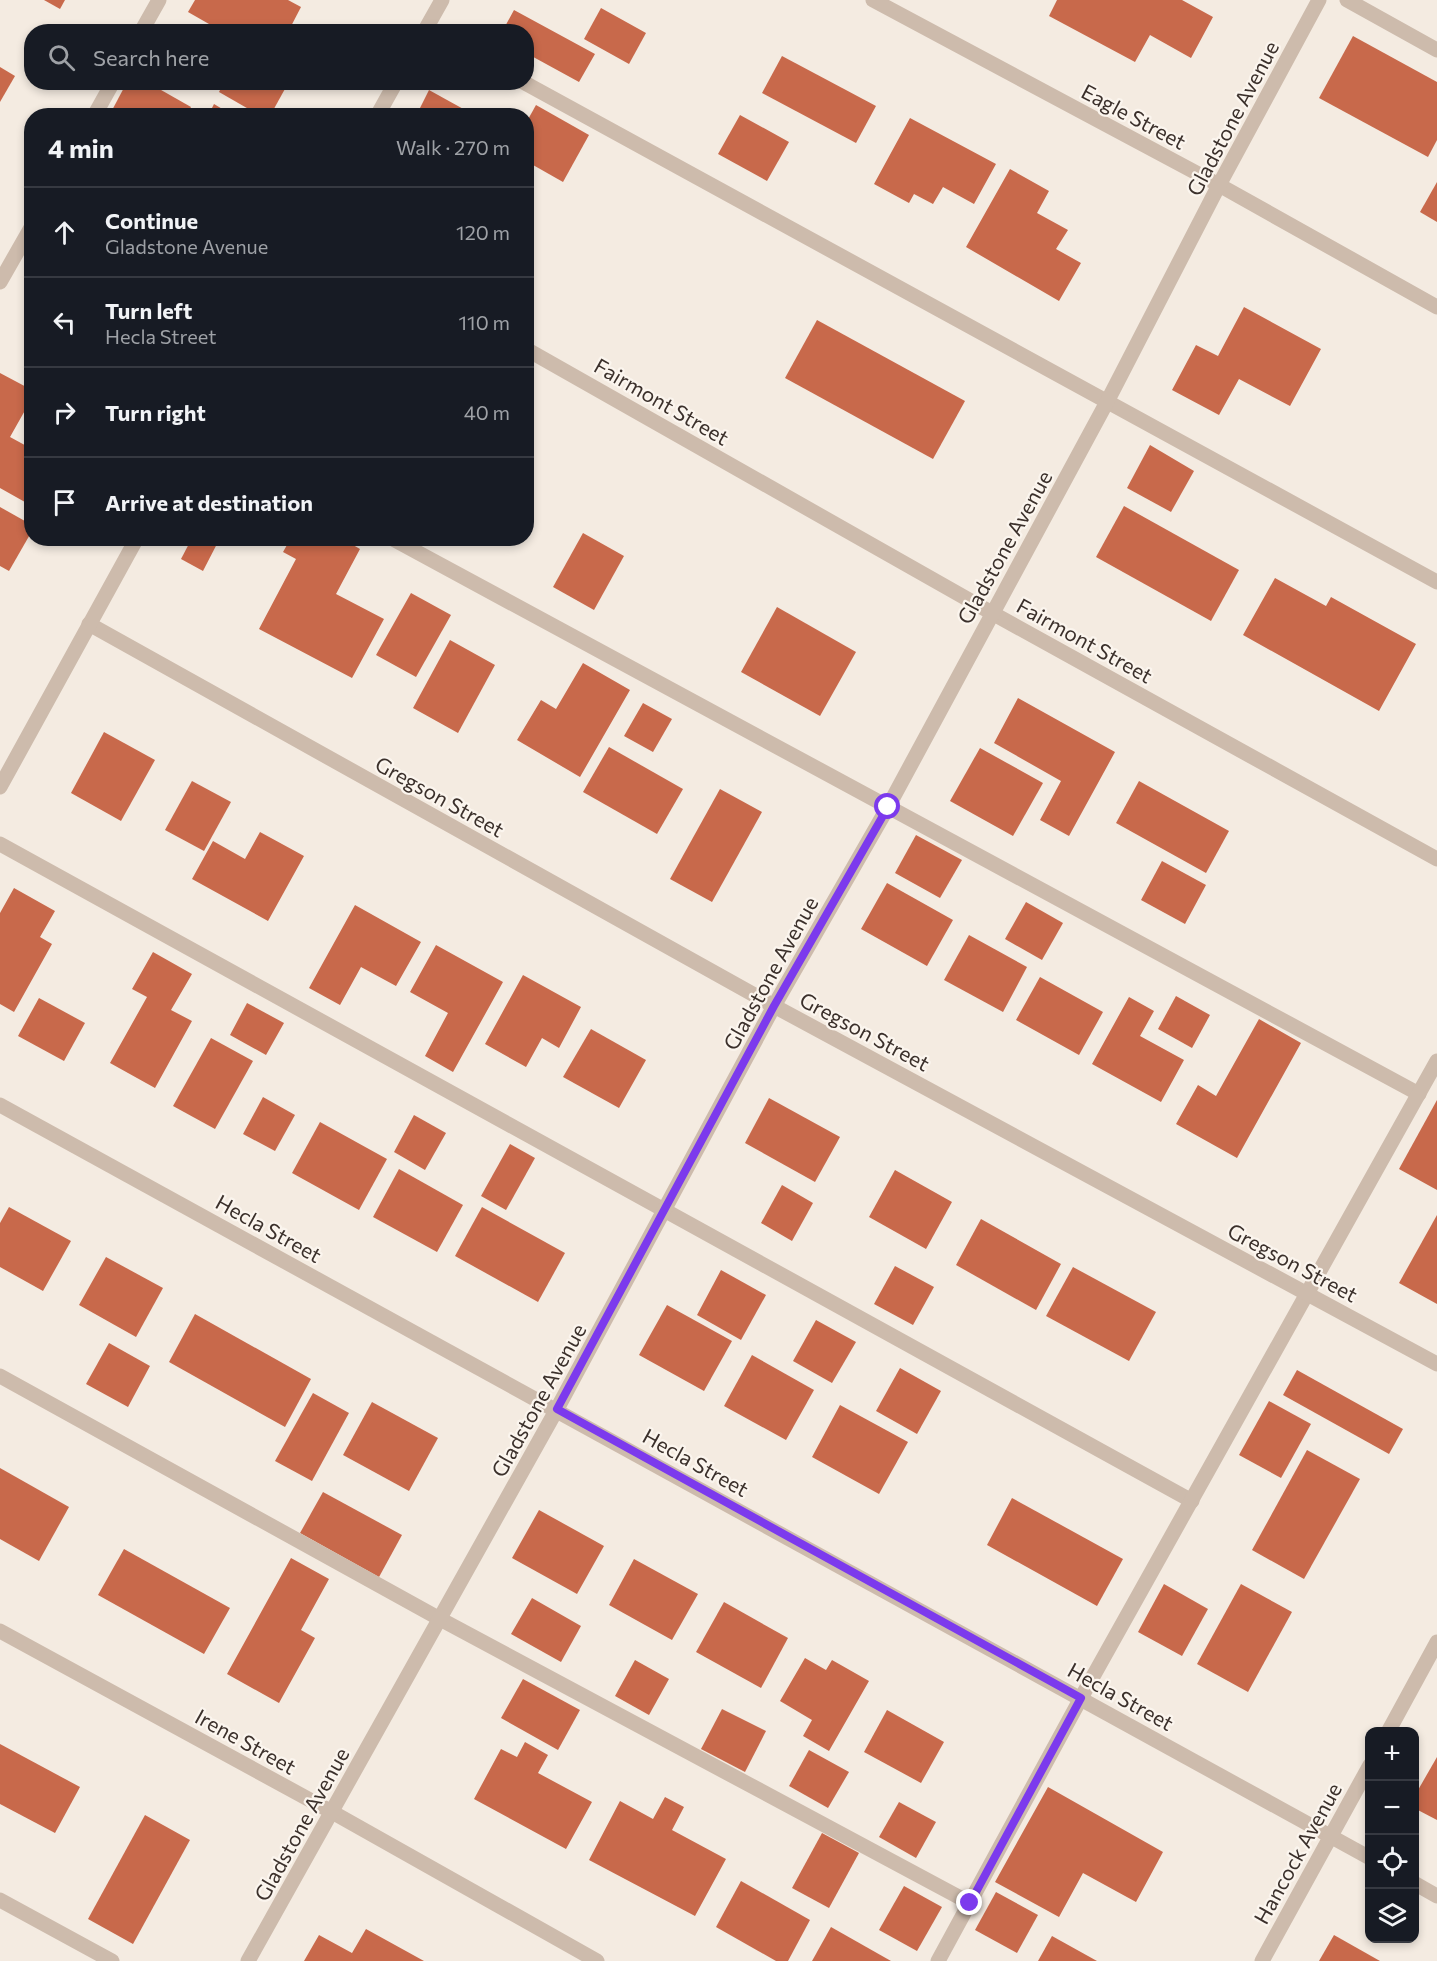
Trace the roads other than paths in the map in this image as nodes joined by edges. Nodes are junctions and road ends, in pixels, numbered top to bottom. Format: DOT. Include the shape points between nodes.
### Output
graph roads {
  1 [pos="159,0"];
  2 [pos="442,0"];
  3 [pos="873,0"];
  4 [pos="1319,0"];
  5 [pos="1347,0"];
  6 [pos="146,24"];
  7 [pos="430,24"];
  8 [pos="1437,50"];
  9 [pos="534,88"];
  10 [pos="109,90"];
  11 [pos="392,90"];
  12 [pos="98,108"];
  13 [pos="381,108"];
  14 [pos="1219,185"];
  15 [pos="24,240"];
  16 [pos="0,282"];
  17 [pos="1437,307"];
  18 [pos="534,354"];
  19 [pos="1108,400"];
  20 [pos="133,546"];
  21 [pos="406,546"];
  22 [pos="1437,582"];
  23 [pos="992,613"];
  24 [pos="89,624"];
  25 [pos="0,787"];
  26 [pos="888,807"];
  27 [pos="0,844"];
  28 [pos="1437,859"];
  29 [pos="774,1006"];
  30 [pos="1437,1061"];
  31 [pos="1419,1094"];
  32 [pos="0,1105"];
  33 [pos="666,1208"];
  34 [pos="1309,1294"];
  35 [pos="1437,1364"];
  36 [pos="0,1376"];
  37 [pos="557,1409"];
  38 [pos="1192,1500"];
  39 [pos="440,1619"];
  40 [pos="0,1630"];
  41 [pos="1437,1642"];
  42 [pos="1081,1698"];
  43 [pos="1390,1727"];
  44 [pos="1365,1774"];
  45 [pos="332,1812"];
  46 [pos="1331,1836"];
  47 [pos="1365,1855"];
  48 [pos="1419,1886"];
  49 [pos="1437,1896"];
  50 [pos="0,1900"];
  51 [pos="970,1903"];
  52 [pos="112,1961"];
  53 [pos="248,1961"];
  54 [pos="597,1961"];
  55 [pos="938,1961"];
  56 [pos="1262,1961"];
  1 -- 6 [label="street"];
  2 -- 7 [label="street"];
  3 -- 14 [label="street, Eagle Street"];
  4 -- 14 [label="street, Gladstone Avenue"];
  5 -- 8 [label="street"];
  9 -- 19 [label="street"];
  10 -- 12 [label="street"];
  11 -- 13 [label="street"];
  14 -- 17 [label="street, Eagle Street"];
  14 -- 19 [label="street, Gladstone Avenue"];
  15 -- 16 [label="street"];
  18 -- 23 [label="street, Fairmont Street"];
  19 -- 22 [label="street"];
  19 -- 23 [label="street, Gladstone Avenue"];
  20 -- 24 [label="street"];
  21 -- 26 [label="street"];
  23 -- 26 [label="street, Gladstone Avenue"];
  23 -- 28 [label="street, Fairmont Street"];
  24 -- 25 [label="street"];
  24 -- 29 [label="street, Gregson Street"];
  26 -- 29 [label="street, Gladstone Avenue"];
  26 -- 31 [label="street"];
  27 -- 33 [label="street"];
  29 -- 33 [label="street, Gladstone Avenue"];
  29 -- 34 [label="street, Gregson Street"];
  30 -- 31 [label="street"];
  31 -- 34 [label="street"];
  32 -- 37 [label="street, Hecla Street"];
  33 -- 37 [label="street, Gladstone Avenue"];
  33 -- 38 [label="street"];
  34 -- 35 [label="street, Gregson Street"];
  34 -- 38 [label="street"];
  36 -- 39 [label="street"];
  37 -- 39 [label="street, Gladstone Avenue"];
  37 -- 42 [label="street, Hecla Street"];
  38 -- 42 [label="street"];
  39 -- 45 [label="street, Gladstone Avenue"];
  39 -- 51 [label="street"];
  40 -- 45 [label="street, Irene Street"];
  41 -- 43 [label="street"];
  42 -- 46 [label="street, Hecla Street"];
  42 -- 51 [label="street"];
  44 -- 46 [label="street, Hancock Avenue"];
  45 -- 53 [label="street, Gladstone Avenue"];
  45 -- 54 [label="street, Irene Street"];
  46 -- 47 [label="street, Hecla Street"];
  46 -- 56 [label="street, Hancock Avenue"];
  48 -- 49 [label="street"];
  50 -- 52 [label="street"];
  51 -- 55 [label="street"];
}
